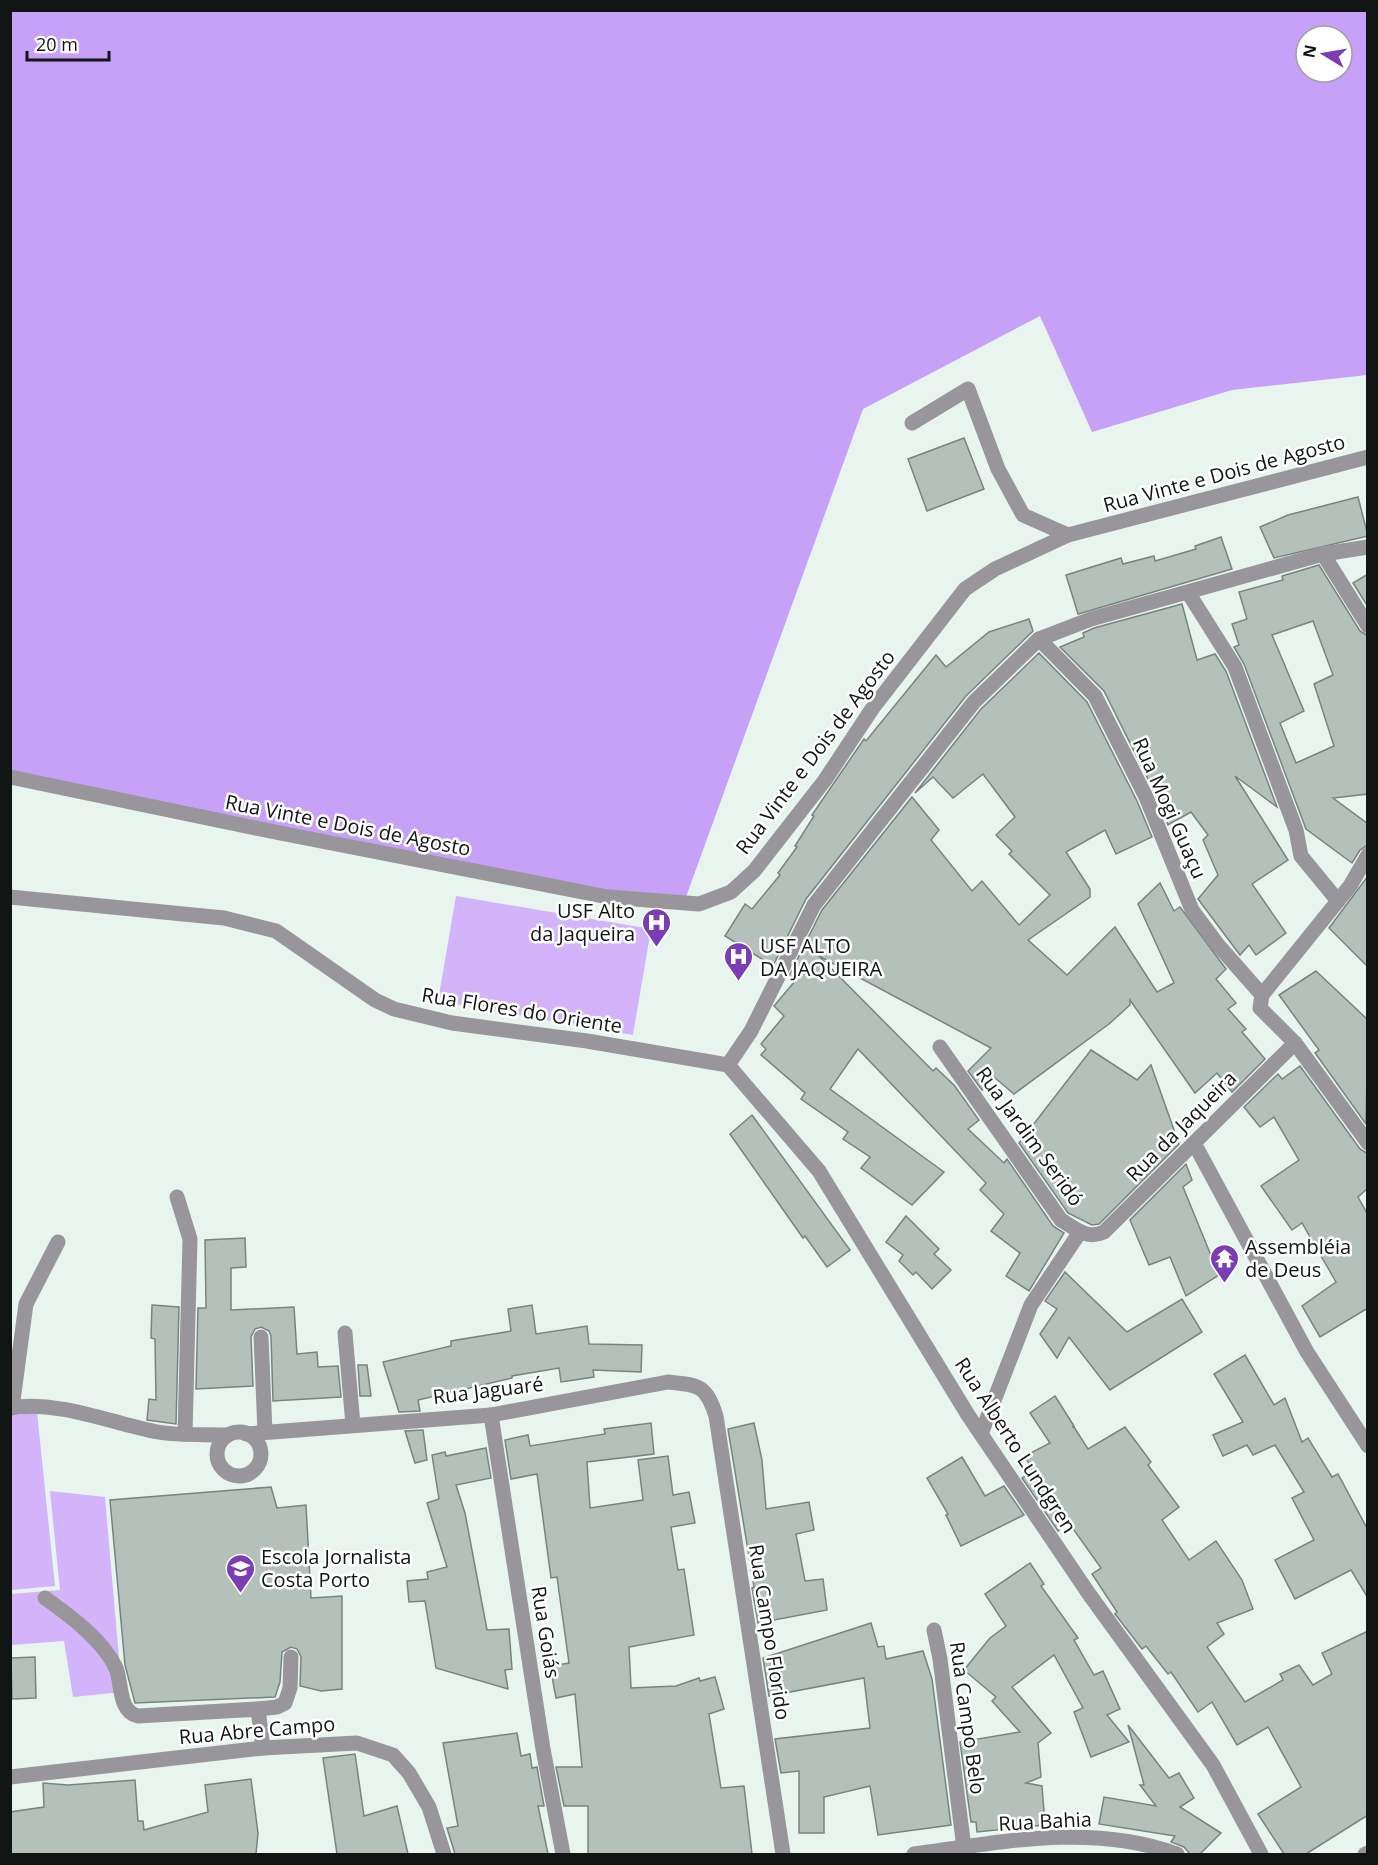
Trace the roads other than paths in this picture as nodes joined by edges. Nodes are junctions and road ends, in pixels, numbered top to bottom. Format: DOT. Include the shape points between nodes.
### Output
graph roads {
  1 [pos="912,423"];
  2 [pos="1368,457"];
  3 [pos="1068,535"];
  4 [pos="1368,547"];
  5 [pos="1323,554"];
  6 [pos="1189,594"];
  7 [pos="1368,626"];
  8 [pos="1039,639"];
  9 [pos="10,777"];
  10 [pos="1368,855"];
  11 [pos="10,897"];
  12 [pos="1338,901"];
  13 [pos="1262,995"];
  14 [pos="1295,1042"];
  15 [pos="940,1047"];
  16 [pos="728,1065"];
  17 [pos="1194,1143"];
  18 [pos="1368,1143"];
  19 [pos="177,1197"];
  20 [pos="1080,1232"];
  21 [pos="1096,1236"];
  22 [pos="58,1242"];
  23 [pos="345,1333"];
  24 [pos="261,1337"];
  25 [pos="11,1408"];
  26 [pos="491,1415"];
  27 [pos="716,1416"];
  28 [pos="353,1425"];
  29 [pos="265,1432"];
  30 [pos="184,1434"];
  31 [pos="246,1434"];
  32 [pos="981,1434"];
  33 [pos="228,1435"];
  34 [pos="1368,1446"];
  35 [pos="45,1598"];
  36 [pos="934,1630"];
  37 [pos="291,1657"];
  38 [pos="258,1709"];
  39 [pos="263,1748"];
  40 [pos="10,1777"];
  41 [pos="964,1848"];
  42 [pos="444,1854"];
  43 [pos="563,1854"];
  44 [pos="783,1854"];
  45 [pos="914,1854"];
  46 [pos="1177,1854"];
  47 [pos="1261,1854"];
  1 -- 3 [label="street" via="968,389 998,469 1023,515"];
  2 -- 3 [label="street, Rua Vinte e Dois de Agosto"];
  3 -- 9 [label="street, Rua Vinte e Dois de Agosto" via="995,569 964,589 754,871 731,892 699,904 608,897"];
  4 -- 5 [label="street"];
  5 -- 6 [label="street"];
  5 -- 7 [label="street"];
  6 -- 8 [label="street" via="1091,619"];
  6 -- 12 [label="street" via="1235,667 1296,830 1301,856"];
  8 -- 13 [label="street, Rua Mogi Guaçu" via="1095,696 1146,797 1192,910"];
  8 -- 16 [label="street" via="974,702 814,905 751,1031"];
  10 -- 12 [label="street"];
  11 -- 16 [label="street, Rua Flores do Oriente" via="224,918 276,931 394,1009 452,1023"];
  12 -- 13 [label="street"];
  13 -- 14 [label="street, Rua Mogi Guaçu" via="1260,1008"];
  14 -- 17 [label="street, Rua da Jaqueira"];
  14 -- 18 [label="street"];
  15 -- 20 [label="street, Rua Jardim Seridó" via="1061,1220"];
  16 -- 32 [label="street, Rua Alberto Lundgren" via="819,1171"];
  17 -- 21 [label="street, Rua da Jaqueira"];
  17 -- 34 [label="street" via="1307,1352"];
  19 -- 30 [label="street" via="190,1239"];
  20 -- 21 [label="street, Rua Jardim Seridó"];
  20 -- 32 [label="street" via="1031,1305"];
  22 -- 25 [label="street" via="26,1304"];
  23 -- 28 [label="street"];
  24 -- 29 [label="street"];
  25 -- 30 [label="street" via="70,1411 158,1432"];
  26 -- 27 [label="street, Rua Jaguaré" via="668,1382 702,1389 710,1397"];
  26 -- 28 [label="street, Rua Jaguaré"];
  26 -- 43 [label="street, Rua Goiás"];
  27 -- 44 [label="street, Rua Campo Florido"];
  28 -- 29 [label="street, Rua Jaguaré"];
  29 -- 31 [label="street, Rua Jaguaré"];
  30 -- 33 [label="street"];
  31 -- 33 [label="street"];
  31 -- 33 [label="street" via="261,1448 262,1461 255,1471 243,1476 228,1473 218,1461 219,1444"];
  32 -- 47 [label="street, Rua Alberto Lundgren" via="1089,1594 1213,1766"];
  35 -- 38 [label="street" via="111,1659 125,1705 133,1715"];
  36 -- 41 [label="street, Rua Campo Belo"];
  37 -- 38 [label="street" via="290,1688 285,1703"];
  38 -- 39 [label="street"];
  39 -- 40 [label="street, Rua Abre Campo"];
  39 -- 42 [label="street, Rua Abre Campo" via="357,1743 393,1755 409,1773 429,1808"];
  41 -- 45 [label="street, Rua Bahia"];
  41 -- 46 [label="street, Rua Bahia" via="1037,1838 1082,1837 1123,1840"];
}
